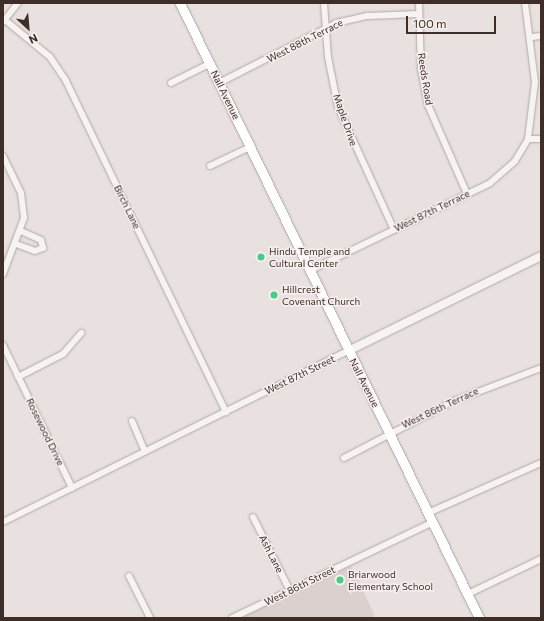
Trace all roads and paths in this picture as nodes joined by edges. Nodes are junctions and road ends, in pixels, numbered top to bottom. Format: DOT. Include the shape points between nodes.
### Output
graph roads {
  1 [pos="18,3"];
  2 [pos="180,3"];
  3 [pos="324,3"];
  4 [pos="418,3"];
  5 [pos="525,3"];
  6 [pos="419,14"];
  7 [pos="4,21"];
  8 [pos="326,28"];
  9 [pos="541,36"];
  10 [pos="532,37"];
  11 [pos="209,64"];
  12 [pos="171,83"];
  13 [pos="219,83"];
  14 [pos="528,139"];
  15 [pos="541,139"];
  16 [pos="250,147"];
  17 [pos="3,156"];
  18 [pos="210,166"];
  19 [pos="467,194"];
  20 [pos="394,230"];
  21 [pos="21,231"];
  22 [pos="16,244"];
  23 [pos="541,256"];
  24 [pos="309,271"];
  25 [pos="3,274"];
  26 [pos="81,333"];
  27 [pos="3,345"];
  28 [pos="348,351"];
  29 [pos="541,368"];
  30 [pos="18,377"];
  31 [pos="226,412"];
  32 [pos="132,421"];
  33 [pos="390,434"];
  34 [pos="145,451"];
  35 [pos="344,458"];
  36 [pos="541,463"];
  37 [pos="72,488"];
  38 [pos="428,513"];
  39 [pos="253,517"];
  40 [pos="3,522"];
  41 [pos="432,522"];
  42 [pos="541,559"];
  43 [pos="129,576"];
  44 [pos="290,592"];
  45 [pos="468,594"];
  46 [pos="150,618"];
  47 [pos="232,618"];
  48 [pos="480,618"];
  1 -- 7 [label="street"];
  2 -- 11 [label="main road, Nall Avenue"];
  3 -- 8 [label="street, Maple Drive"];
  4 -- 6 [label="street, Reeds Road"];
  5 -- 10 [label="street"];
  6 -- 8 [label="street, West 88th Terrace" via="366,16"];
  6 -- 19 [label="street, Reeds Road" via="421,69 428,105"];
  7 -- 31 [label="street, Birch Lane" via="50,57 66,81"];
  8 -- 13 [label="street, West 88th Terrace"];
  8 -- 20 [label="street, Maple Drive" via="338,107"];
  9 -- 10 [label="street"];
  10 -- 14 [label="street" via="535,82"];
  11 -- 12 [label="street, Nall Avenue"];
  11 -- 13 [label="main road, Nall Avenue"];
  13 -- 16 [label="main road, Nall Avenue"];
  14 -- 15 [label="street"];
  14 -- 19 [label="street, West 87th Terrace" via="504,172"];
  16 -- 18 [label="street"];
  16 -- 24 [label="main road, Nall Avenue"];
  17 -- 21 [label="street" via="21,194"];
  19 -- 20 [label="street, West 87th Terrace"];
  20 -- 24 [label="street, West 87th Terrace"];
  21 -- 22 [label="street"];
  21 -- 22 [label="street" via="41,240 43,248 35,251"];
  22 -- 25 [label="street"];
  23 -- 28 [label="street, West 87th Street"];
  24 -- 28 [label="main road, Nall Avenue"];
  26 -- 30 [label="street" via="63,354"];
  27 -- 30 [label="street, Rosewood Drive"];
  28 -- 31 [label="street, West 87th Street"];
  28 -- 33 [label="main road, Nall Avenue"];
  29 -- 33 [label="street, West 86th Terrace" via="454,400"];
  30 -- 37 [label="street, Rosewood Drive"];
  31 -- 34 [label="street, West 87th Street"];
  32 -- 34 [label="street"];
  33 -- 35 [label="street, West 86th Terrace"];
  33 -- 38 [label="main road, Nall Avenue"];
  34 -- 37 [label="street, West 87th Street"];
  36 -- 38 [label="street"];
  37 -- 40 [label="street, West 87th Street"];
  38 -- 41 [label="main road, Nall Avenue"];
  39 -- 44 [label="street, Ash Lane"];
  41 -- 44 [label="street, West 86th Street"];
  41 -- 45 [label="main road, Nall Avenue"];
  42 -- 45 [label="street"];
  43 -- 46 [label="street"];
  44 -- 47 [label="street, West 86th Street"];
  45 -- 48 [label="main road, Nall Avenue"];
}
